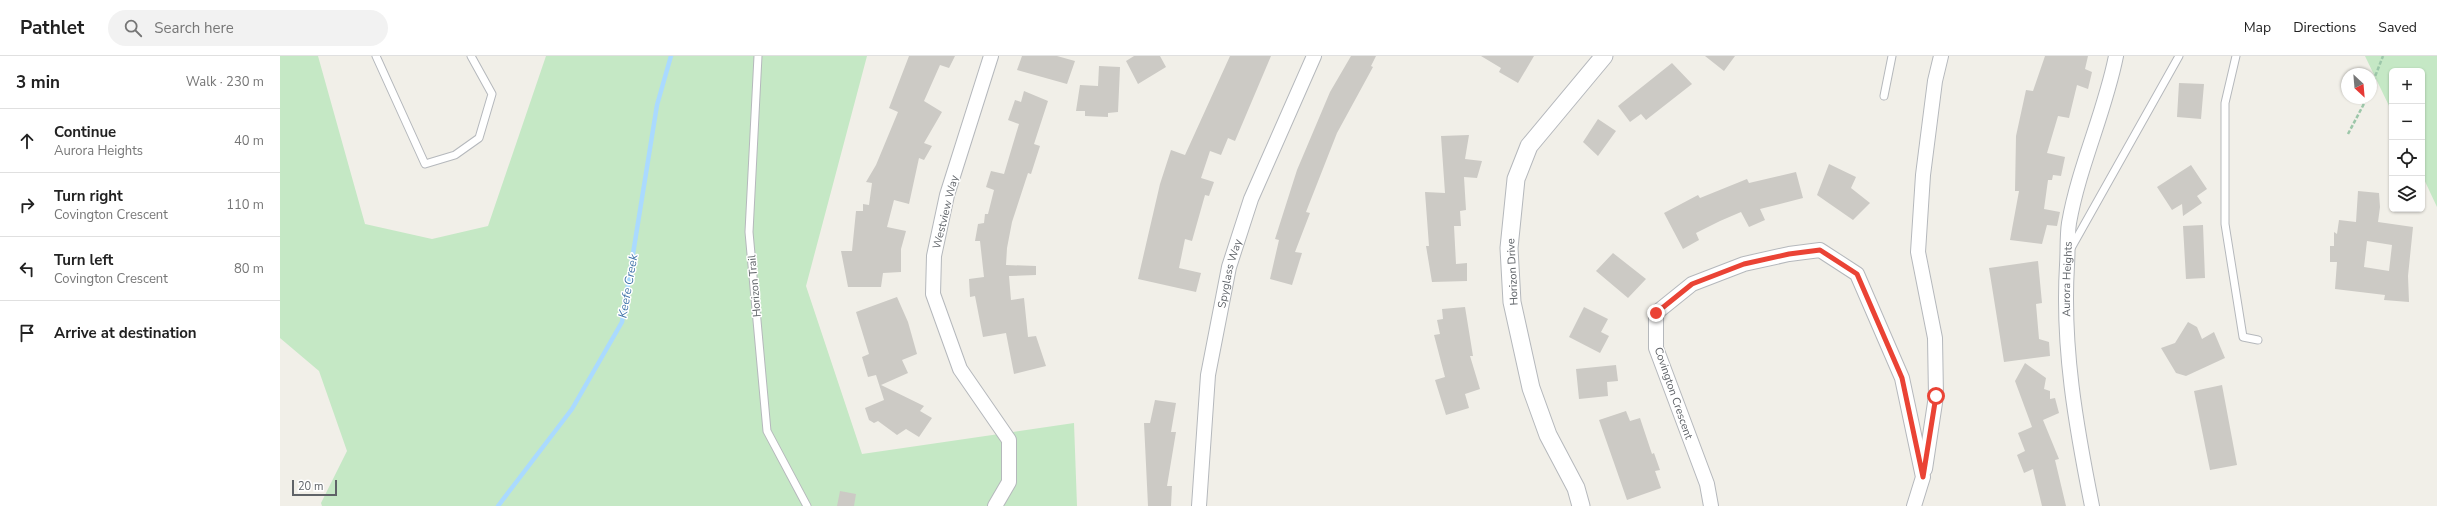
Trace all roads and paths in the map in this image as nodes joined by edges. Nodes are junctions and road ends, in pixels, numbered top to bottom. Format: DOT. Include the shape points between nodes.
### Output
graph roads {
  1 [pos="376,56"];
  2 [pos="470,56"];
  3 [pos="758,56"];
  4 [pos="991,56"];
  5 [pos="1314,56"];
  6 [pos="1604,56"];
  7 [pos="1892,56"];
  8 [pos="1941,56"];
  9 [pos="2116,56"];
  10 [pos="2179,56"];
  11 [pos="2236,56"];
  12 [pos="2383,56"];
  13 [pos="2377,72"];
  14 [pos="1884,96"];
  15 [pos="2364,104"];
  16 [pos="2348,134"];
  17 [pos="2067,256"];
  18 [pos="2258,340"];
  19 [pos="1923,477"];
  20 [pos="807,506"];
  21 [pos="995,506"];
  22 [pos="1199,506"];
  23 [pos="1581,506"];
  24 [pos="1711,506"];
  25 [pos="1914,506"];
  26 [pos="2092,506"];
  1 -- 2 [label="lane" via="425,164 455,155 479,138 492,94"];
  3 -- 20 [label="lane, Horizon Trail" via="749,232 767,431"];
  4 -- 21 [label="street, Westview Way" via="947,195 934,256 933,294 960,369 1009,440 1010,482"];
  5 -- 22 [label="street, Spyglass Way" via="1251,199 1229,267 1208,376"];
  6 -- 23 [label="street, Horizon Drive" via="1529,146 1516,179 1509,248 1512,302 1531,388 1548,435 1576,488"];
  7 -- 14 [label="lane"];
  8 -- 19 [label="street" via="1935,81 1923,175 1918,252 1935,338 1936,396"];
  9 -- 17 [label="street, Aurora Heights" via="2110,88 2084,166 2069,223"];
  10 -- 17 [label="lane"];
  11 -- 18 [label="lane" via="2225,104 2225,224 2243,337"];
  12 -- 13 [label="path"];
  15 -- 16 [label="path"];
  17 -- 26 [label="street, Aurora Heights" via="2065,300 2068,366"];
  19 -- 24 [label="street, Covington Crescent" via="1902,378 1857,274 1820,250 1789,254 1744,264 1692,284 1656,313 1656,348 1707,484"];
  19 -- 25 [label="street, Covington Crescent"];
}
